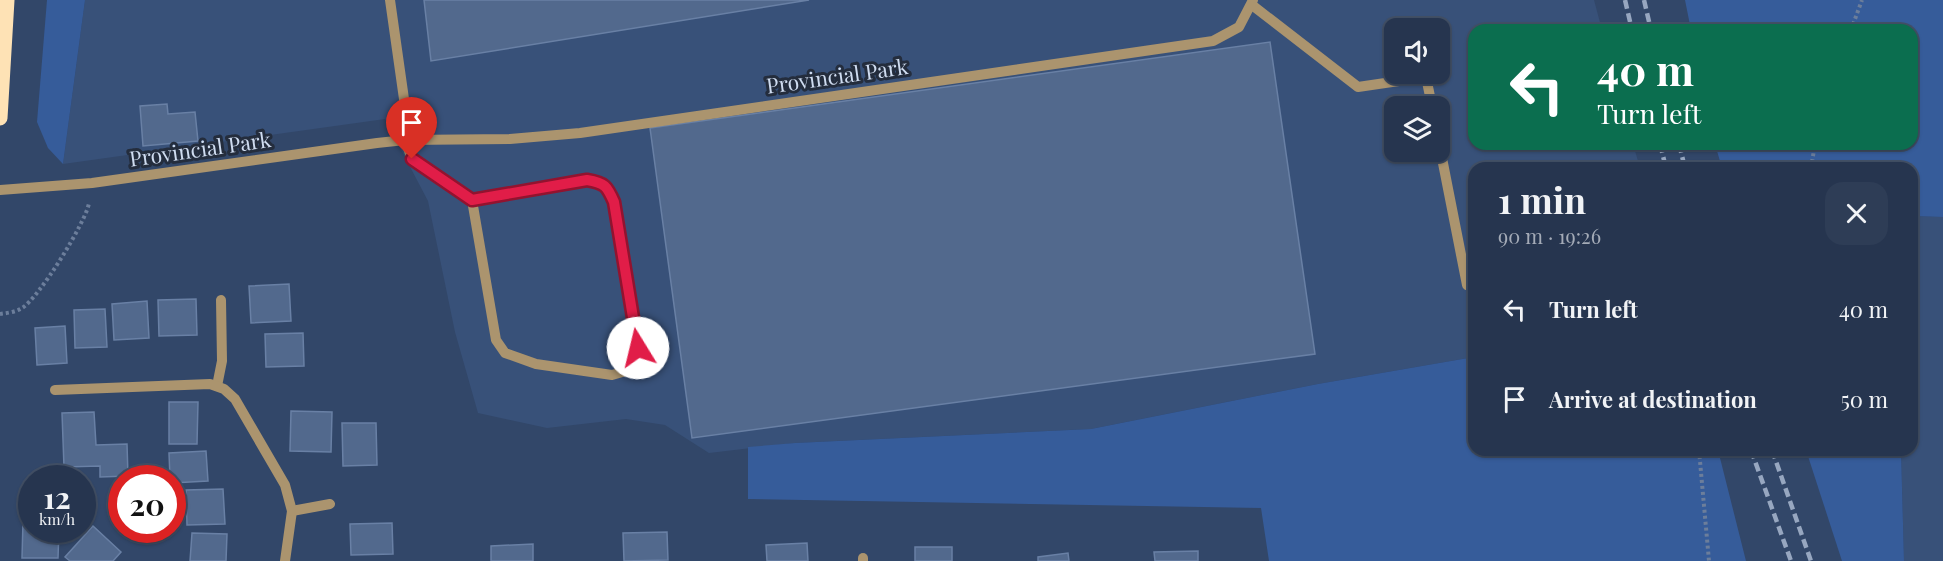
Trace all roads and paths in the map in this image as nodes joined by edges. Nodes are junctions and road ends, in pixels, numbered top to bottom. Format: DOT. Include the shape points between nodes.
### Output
graph roads {
  1 [pos="7,0"];
  2 [pos="390,0"];
  3 [pos="1862,0"];
  4 [pos="1253,2"];
  5 [pos="1853,24"];
  6 [pos="1430,96"];
  7 [pos="0,118"];
  8 [pos="405,140"];
  9 [pos="1443,162"];
  10 [pos="92,183"];
  11 [pos="0,190"];
  12 [pos="472,200"];
  13 [pos="1467,285"];
  14 [pos="221,300"];
  15 [pos="0,314"];
  16 [pos="216,386"];
  17 [pos="55,390"];
  18 [pos="1699,456"];
  19 [pos="330,504"];
  20 [pos="292,511"];
  21 [pos="285,561"];
  22 [pos="1708,561"];
  1 -- 7 [label="main road"];
  2 -- 8 [label="street" via="405,106"];
  3 -- 5 [label="path"];
  4 -- 6 [label="street" via="1358,87 1426,77"];
  4 -- 8 [label="street, Provincial Park" via="1239,27 1213,41 580,133 510,139"];
  8 -- 10 [label="street, Provincial Park"];
  8 -- 12 [label="street" via="412,159"];
  9 -- 13 [label="street"];
  10 -- 11 [label="street, Provincial Park"];
  10 -- 15 [label="path" via="88,211 78,231 33,298 21,309"];
  12 -- 12 [label="street" via="587,180 607,187 614,202 638,348 626,371 612,375 536,364 506,352 496,340"];
  14 -- 16 [label="street" via="222,361"];
  16 -- 17 [label="street"];
  16 -- 20 [label="street" via="235,399 285,485"];
  18 -- 22 [label="path"];
  19 -- 20 [label="street"];
  20 -- 21 [label="street"];
}
